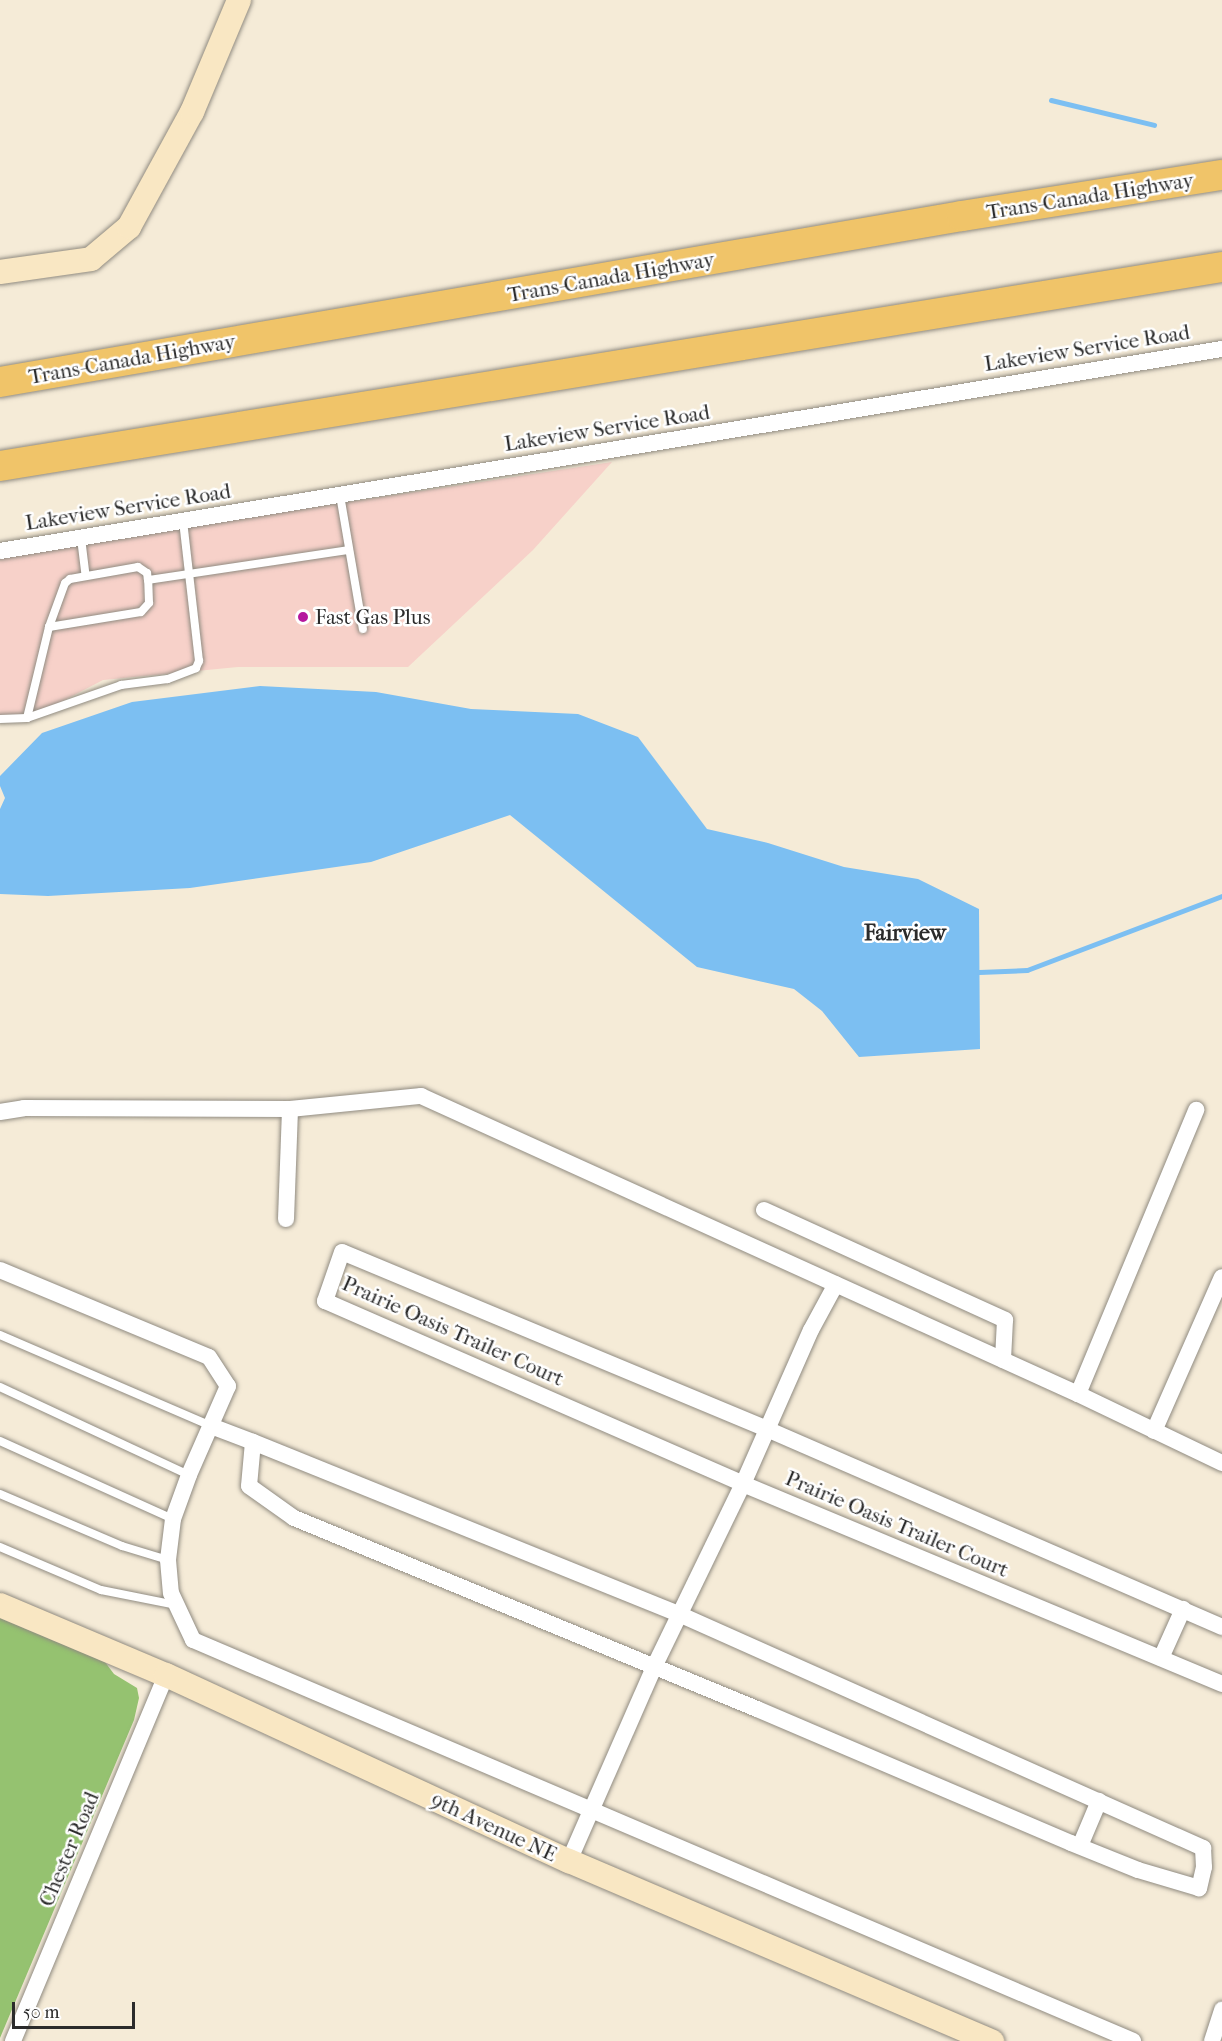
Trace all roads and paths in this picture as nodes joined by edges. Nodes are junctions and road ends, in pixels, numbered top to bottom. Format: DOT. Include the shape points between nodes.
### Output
graph roads {
  1 [pos="239,0"];
  2 [pos="1222,175"];
  3 [pos="1222,267"];
  4 [pos="0,272"];
  5 [pos="1222,349"];
  6 [pos="0,382"];
  7 [pos="0,466"];
  8 [pos="340,495"];
  9 [pos="183,521"];
  10 [pos="81,538"];
  11 [pos="349,550"];
  12 [pos="0,551"];
  13 [pos="188,574"];
  14 [pos="86,576"];
  15 [pos="148,580"];
  16 [pos="49,627"];
  17 [pos="363,629"];
  18 [pos="27,718"];
  19 [pos="0,719"];
  20 [pos="290,1109"];
  21 [pos="1196,1110"];
  22 [pos="0,1112"];
  23 [pos="764,1210"];
  24 [pos="286,1219"];
  25 [pos="0,1270"];
  26 [pos="1222,1277"];
  27 [pos="836,1284"];
  28 [pos="0,1335"];
  29 [pos="1003,1360"];
  30 [pos="0,1387"];
  31 [pos="1078,1394"];
  32 [pos="211,1426"];
  33 [pos="767,1429"];
  34 [pos="1154,1431"];
  35 [pos="0,1441"];
  36 [pos="253,1442"];
  37 [pos="1222,1463"];
  38 [pos="189,1475"];
  39 [pos="743,1484"];
  40 [pos="0,1494"];
  41 [pos="173,1519"];
  42 [pos="0,1547"];
  43 [pos="168,1560"];
  44 [pos="0,1605"];
  45 [pos="176,1605"];
  46 [pos="1183,1609"];
  47 [pos="681,1615"];
  48 [pos="1222,1627"];
  49 [pos="1161,1658"];
  50 [pos="654,1667"];
  51 [pos="166,1675"];
  52 [pos="1222,1684"];
  53 [pos="1098,1801"];
  54 [pos="591,1809"];
  55 [pos="1080,1846"];
  56 [pos="569,1861"];
  57 [pos="1222,2010"];
  58 [pos="13,2041"];
  59 [pos="992,2041"];
  60 [pos="1133,2041"];
  61 [pos="1212,2041"];
  1 -- 4 [label="street" via="192,112 129,226 91,259"];
  2 -- 6 [label="highway, Trans-Canada Highway" via="950,218"];
  3 -- 7 [label="highway"];
  5 -- 8 [label="street, Lakeview Service Road"];
  8 -- 9 [label="street, Lakeview Service Road"];
  8 -- 11 [label="lane"];
  9 -- 10 [label="street, Lakeview Service Road"];
  9 -- 13 [label="lane"];
  10 -- 12 [label="street, Lakeview Service Road"];
  10 -- 14 [label="lane"];
  11 -- 13 [label="lane"];
  11 -- 17 [label="lane"];
  13 -- 15 [label="lane"];
  13 -- 18 [label="lane" via="196,668 168,679 121,685"];
  14 -- 15 [label="lane" via="138,567 147,573"];
  14 -- 16 [label="lane" via="65,583"];
  15 -- 16 [label="lane" via="149,603 141,612"];
  16 -- 18 [label="lane"];
  18 -- 19 [label="lane"];
  20 -- 22 [label="street" via="24,1108"];
  20 -- 24 [label="street"];
  20 -- 27 [label="street" via="421,1096"];
  21 -- 31 [label="street"];
  23 -- 29 [label="street" via="1005,1320"];
  25 -- 32 [label="street" via="209,1357 228,1386"];
  26 -- 34 [label="street"];
  27 -- 29 [label="street"];
  27 -- 33 [label="street"];
  28 -- 32 [label="lane"];
  29 -- 31 [label="street"];
  30 -- 38 [label="lane"];
  31 -- 34 [label="street"];
  32 -- 36 [label="street"];
  32 -- 38 [label="street"];
  33 -- 39 [label="street"];
  33 -- 39 [label="street, Prairie Oasis Trailer Court" via="342,1252 325,1301"];
  33 -- 46 [label="street, Prairie Oasis Trailer Court"];
  34 -- 37 [label="street"];
  35 -- 41 [label="lane"];
  36 -- 47 [label="street"];
  36 -- 50 [label="street" via="249,1486 294,1518"];
  38 -- 41 [label="street"];
  39 -- 47 [label="street"];
  39 -- 49 [label="street, Prairie Oasis Trailer Court"];
  40 -- 43 [label="lane" via="122,1546"];
  41 -- 43 [label="street"];
  42 -- 45 [label="lane" via="101,1590"];
  43 -- 45 [label="street"];
  44 -- 51 [label="street, 9th Avenue NE"];
  45 -- 54 [label="street" via="193,1640"];
  46 -- 48 [label="street, Prairie Oasis Trailer Court"];
  46 -- 49 [label="street"];
  47 -- 50 [label="street"];
  47 -- 53 [label="street"];
  49 -- 52 [label="street, Prairie Oasis Trailer Court"];
  50 -- 54 [label="street"];
  50 -- 55 [label="street"];
  51 -- 56 [label="street, 9th Avenue NE"];
  51 -- 58 [label="street, Chester Road"];
  53 -- 55 [label="street"];
  53 -- 55 [label="street" via="1203,1848 1199,1888 1138,1870"];
  54 -- 56 [label="street"];
  54 -- 60 [label="street"];
  56 -- 59 [label="street, 9th Avenue NE"];
  57 -- 61 [label="street"];
}
